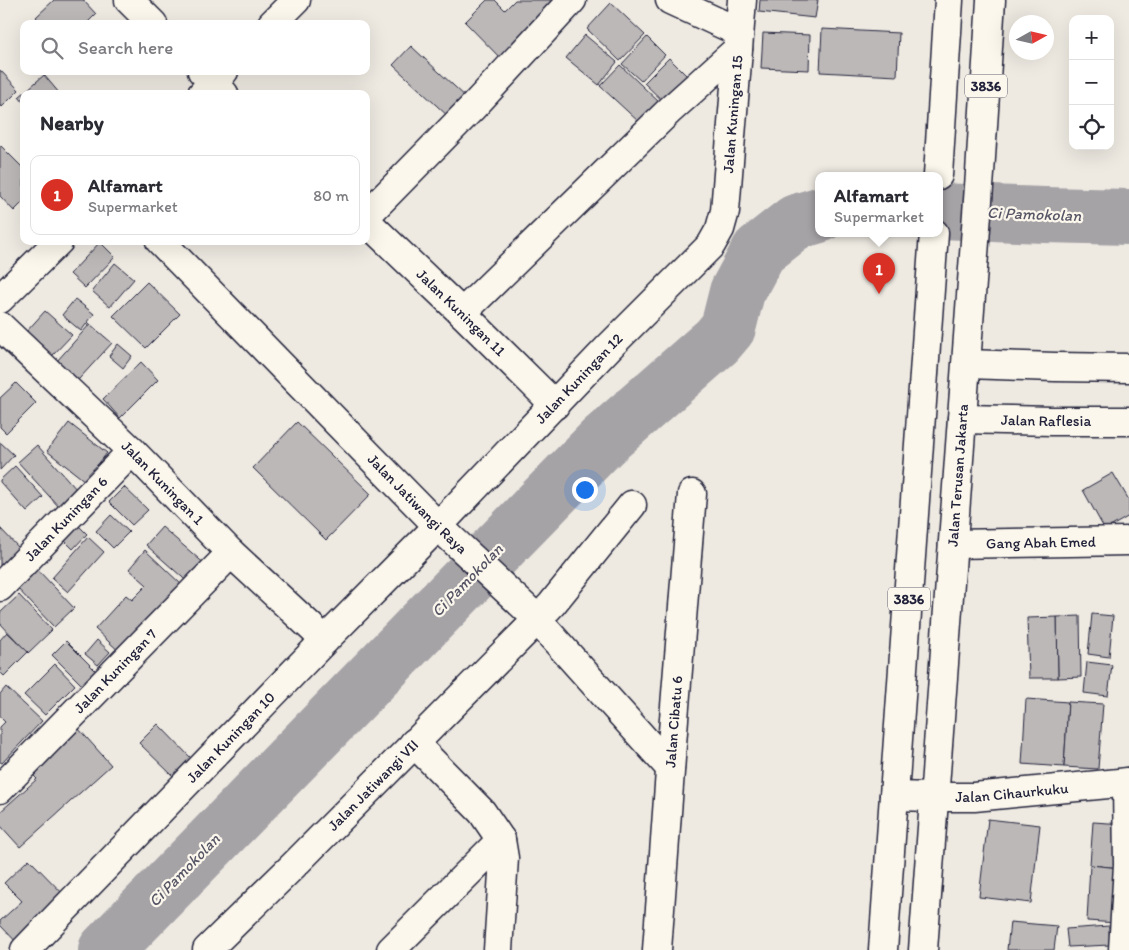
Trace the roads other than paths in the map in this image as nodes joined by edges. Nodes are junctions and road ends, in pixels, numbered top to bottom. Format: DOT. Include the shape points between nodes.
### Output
graph roads {
  1 [pos="129,0"];
  2 [pos="296,0"];
  3 [pos="572,0"];
  4 [pos="670,0"];
  5 [pos="742,0"];
  6 [pos="949,0"];
  7 [pos="991,0"];
  8 [pos="149,20"];
  9 [pos="276,20"];
  10 [pos="738,40"];
  11 [pos="938,169"];
  12 [pos="370,212"];
  13 [pos="370,225"];
  14 [pos="720,230"];
  15 [pos="934,241"];
  16 [pos="55,245"];
  17 [pos="164,245"];
  18 [pos="0,299"];
  19 [pos="462,313"];
  20 [pos="0,326"];
  21 [pos="966,364"];
  22 [pos="1129,368"];
  23 [pos="555,405"];
  24 [pos="962,419"];
  25 [pos="1129,421"];
  26 [pos="132,452"];
  27 [pos="692,494"];
  28 [pos="632,505"];
  29 [pos="442,530"];
  30 [pos="1129,541"];
  31 [pos="913,542"];
  32 [pos="953,544"];
  33 [pos="232,552"];
  34 [pos="0,587"];
  35 [pos="534,616"];
  36 [pos="325,640"];
  37 [pos="414,743"];
  38 [pos="670,768"];
  39 [pos="1128,782"];
  40 [pos="0,789"];
  41 [pos="894,796"];
  42 [pos="934,798"];
  43 [pos="501,840"];
  44 [pos="1128,865"];
  45 [pos="25,950"];
  46 [pos="207,950"];
  47 [pos="391,950"];
  48 [pos="498,950"];
  49 [pos="658,950"];
  50 [pos="883,950"];
  51 [pos="923,950"];
  52 [pos="1123,950"];
  1 -- 8 [label="street"];
  2 -- 9 [label="street"];
  3 -- 12 [label="street"];
  4 -- 10 [label="street"];
  5 -- 10 [label="street, Jalan Kuningan 15"];
  6 -- 11 [label="street, 3836"];
  7 -- 21 [label="street, Jalan Terusan Jakarta / 3836"];
  10 -- 14 [label="street, Jalan Kuningan 15" via="725,211"];
  10 -- 19 [label="street"];
  13 -- 19 [label="street, Jalan Kuningan 11"];
  14 -- 23 [label="street, Jalan Kuningan 12" via="711,246"];
  15 -- 31 [label="street, 3836"];
  16 -- 18 [label="street"];
  17 -- 29 [label="street, Jalan Jatiwangi Raya"];
  19 -- 23 [label="street, Jalan Kuningan 11"];
  20 -- 26 [label="street, Jalan Kuningan 1"];
  21 -- 22 [label="street"];
  21 -- 24 [label="street, Jalan Terusan Jakarta / 3836"];
  23 -- 29 [label="street, Jalan Kuningan 12"];
  24 -- 25 [label="street, Jalan Raflesia"];
  24 -- 32 [label="street, Jalan Terusan Jakarta / 3836"];
  26 -- 33 [label="street, Jalan Kuningan 1"];
  26 -- 34 [label="street, Jalan Kuningan 6"];
  27 -- 38 [label="street, Jalan Cibatu 6"];
  28 -- 35 [label="street, Jalan Jatiwangi VII" via="552,604"];
  29 -- 35 [label="street, Jalan Jatiwangi Raya"];
  29 -- 36 [label="street, Jalan Kuningan 10"];
  30 -- 32 [label="street, Gang Abah Emed"];
  31 -- 32 [label="street, Gang Abah Emed"];
  31 -- 41 [label="street, 3836"];
  32 -- 42 [label="street, Jalan Terusan Jakarta / 3836"];
  33 -- 36 [label="street, Jalan Kuningan 1"];
  33 -- 40 [label="street, Jalan Kuningan 7"];
  35 -- 37 [label="street, Jalan Jatiwangi VII"];
  35 -- 38 [label="street, Jalan Jatiwangi Raya"];
  36 -- 45 [label="street, Jalan Kuningan 10"];
  37 -- 43 [label="street" via="482,812"];
  37 -- 46 [label="street, Jalan Jatiwangi VII"];
  38 -- 49 [label="street, Jalan Cibatu 6"];
  39 -- 42 [label="street, Jalan Cihaurkuku"];
  39 -- 44 [label="street"];
  41 -- 42 [label="street, Jalan Cihaurkuku"];
  41 -- 50 [label="street, 3836"];
  42 -- 51 [label="street, Jalan Terusan Jakarta / 3836"];
  43 -- 47 [label="street"];
  43 -- 48 [label="street" via="504,858"];
  44 -- 52 [label="street"];
}
